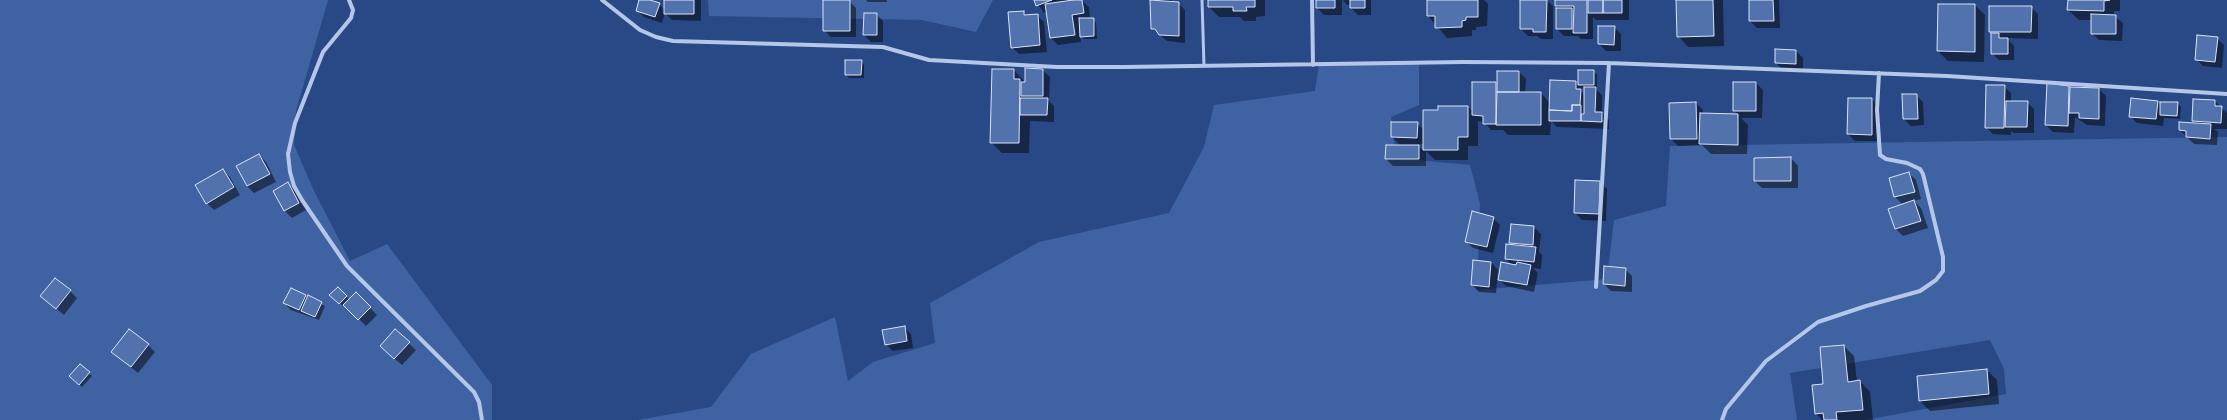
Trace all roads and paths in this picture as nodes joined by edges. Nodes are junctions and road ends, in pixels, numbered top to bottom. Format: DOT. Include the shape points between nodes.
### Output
graph roads {
  1 [pos="349,0"];
  2 [pos="602,0"];
  3 [pos="1202,0"];
  4 [pos="1312,0"];
  5 [pos="1609,63"];
  6 [pos="1313,65"];
  7 [pos="1204,66"];
  8 [pos="1879,74"];
  9 [pos="2227,94"];
  10 [pos="1596,287"];
  11 [pos="482,420"];
  12 [pos="1722,420"];
  1 -- 11 [label="street" via="353,10 352,18 323,52 295,123 288,154 294,186 347,266 474,392 479,402"];
  2 -- 7 [label="street" via="640,30 673,41 883,47 929,60 1049,66"];
  3 -- 7 [label="lane"];
  4 -- 6 [label="street"];
  5 -- 6 [label="street"];
  5 -- 8 [label="street"];
  5 -- 10 [label="street"];
  6 -- 7 [label="street"];
  8 -- 9 [label="street"];
  8 -- 12 [label="street" via="1879,152 1883,158 1907,163 1920,169 1923,174 1943,257 1943,271 1936,280 1920,291 1818,322 1766,361 1726,410"];
}
